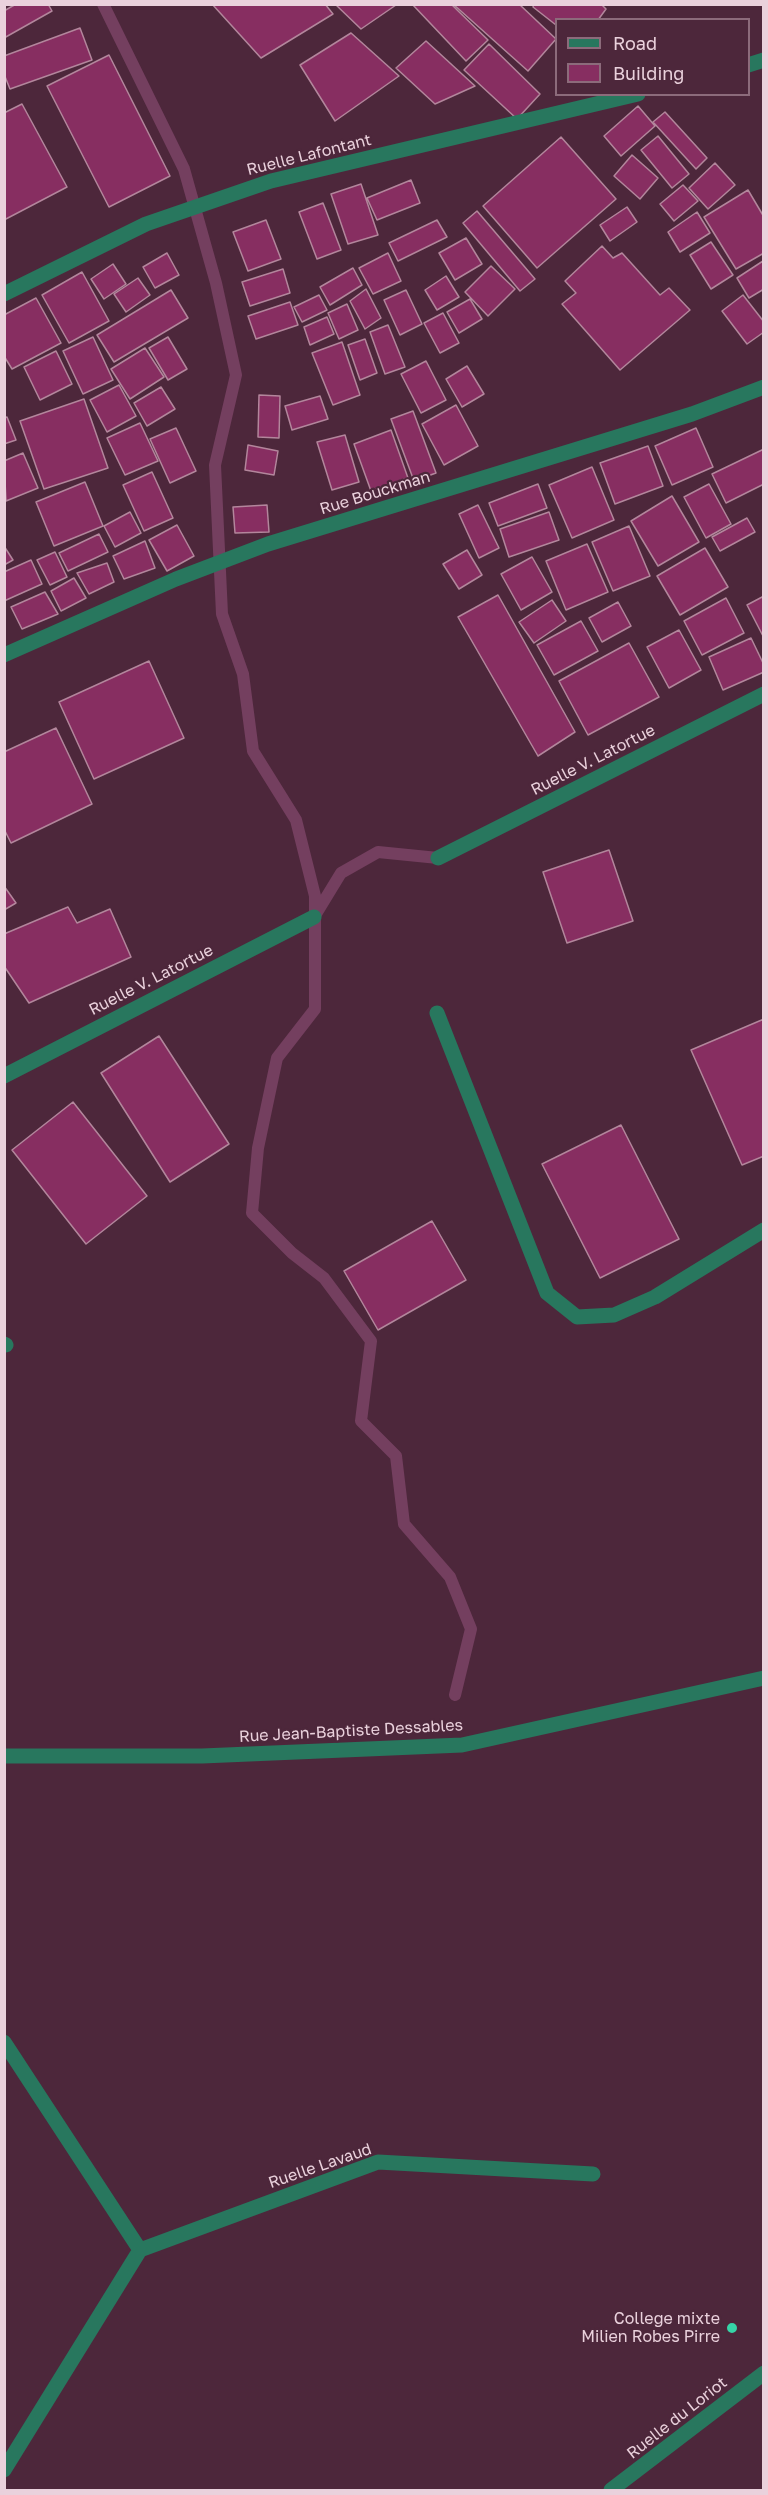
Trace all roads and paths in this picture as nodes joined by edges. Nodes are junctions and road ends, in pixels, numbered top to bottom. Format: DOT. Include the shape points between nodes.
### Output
graph roads {
  1 [pos="630,96"];
  2 [pos="4,294"];
  3 [pos="764,387"];
  4 [pos="6,650"];
  5 [pos="764,694"];
  6 [pos="438,858"];
  7 [pos="314,917"];
  8 [pos="437,1013"];
  9 [pos="4,1076"];
  10 [pos="764,1230"];
  11 [pos="764,1678"];
  12 [pos="4,1756"];
  13 [pos="4,2042"];
  14 [pos="593,2174"];
  15 [pos="140,2250"];
  16 [pos="764,2373"];
  17 [pos="4,2470"];
  18 [pos="611,2490"];
  1 -- 2 [label="street, Ruelle Lafontant" via="272,181 146,224"];
  3 -- 4 [label="street, Rue Bouckman" via="692,414 268,544"];
  5 -- 6 [label="street, Ruelle V. Latortue"];
  7 -- 9 [label="street, Ruelle V. Latortue"];
  8 -- 10 [label="street" via="547,1293 577,1317 614,1315 656,1297"];
  11 -- 12 [label="street, Rue Jean-Baptiste Dessables" via="462,1745 202,1756"];
  13 -- 15 [label="street"];
  14 -- 15 [label="street, Ruelle Lavaud" via="378,2163"];
  15 -- 17 [label="street"];
  16 -- 18 [label="street, Ruelle du Loriot"];
}
